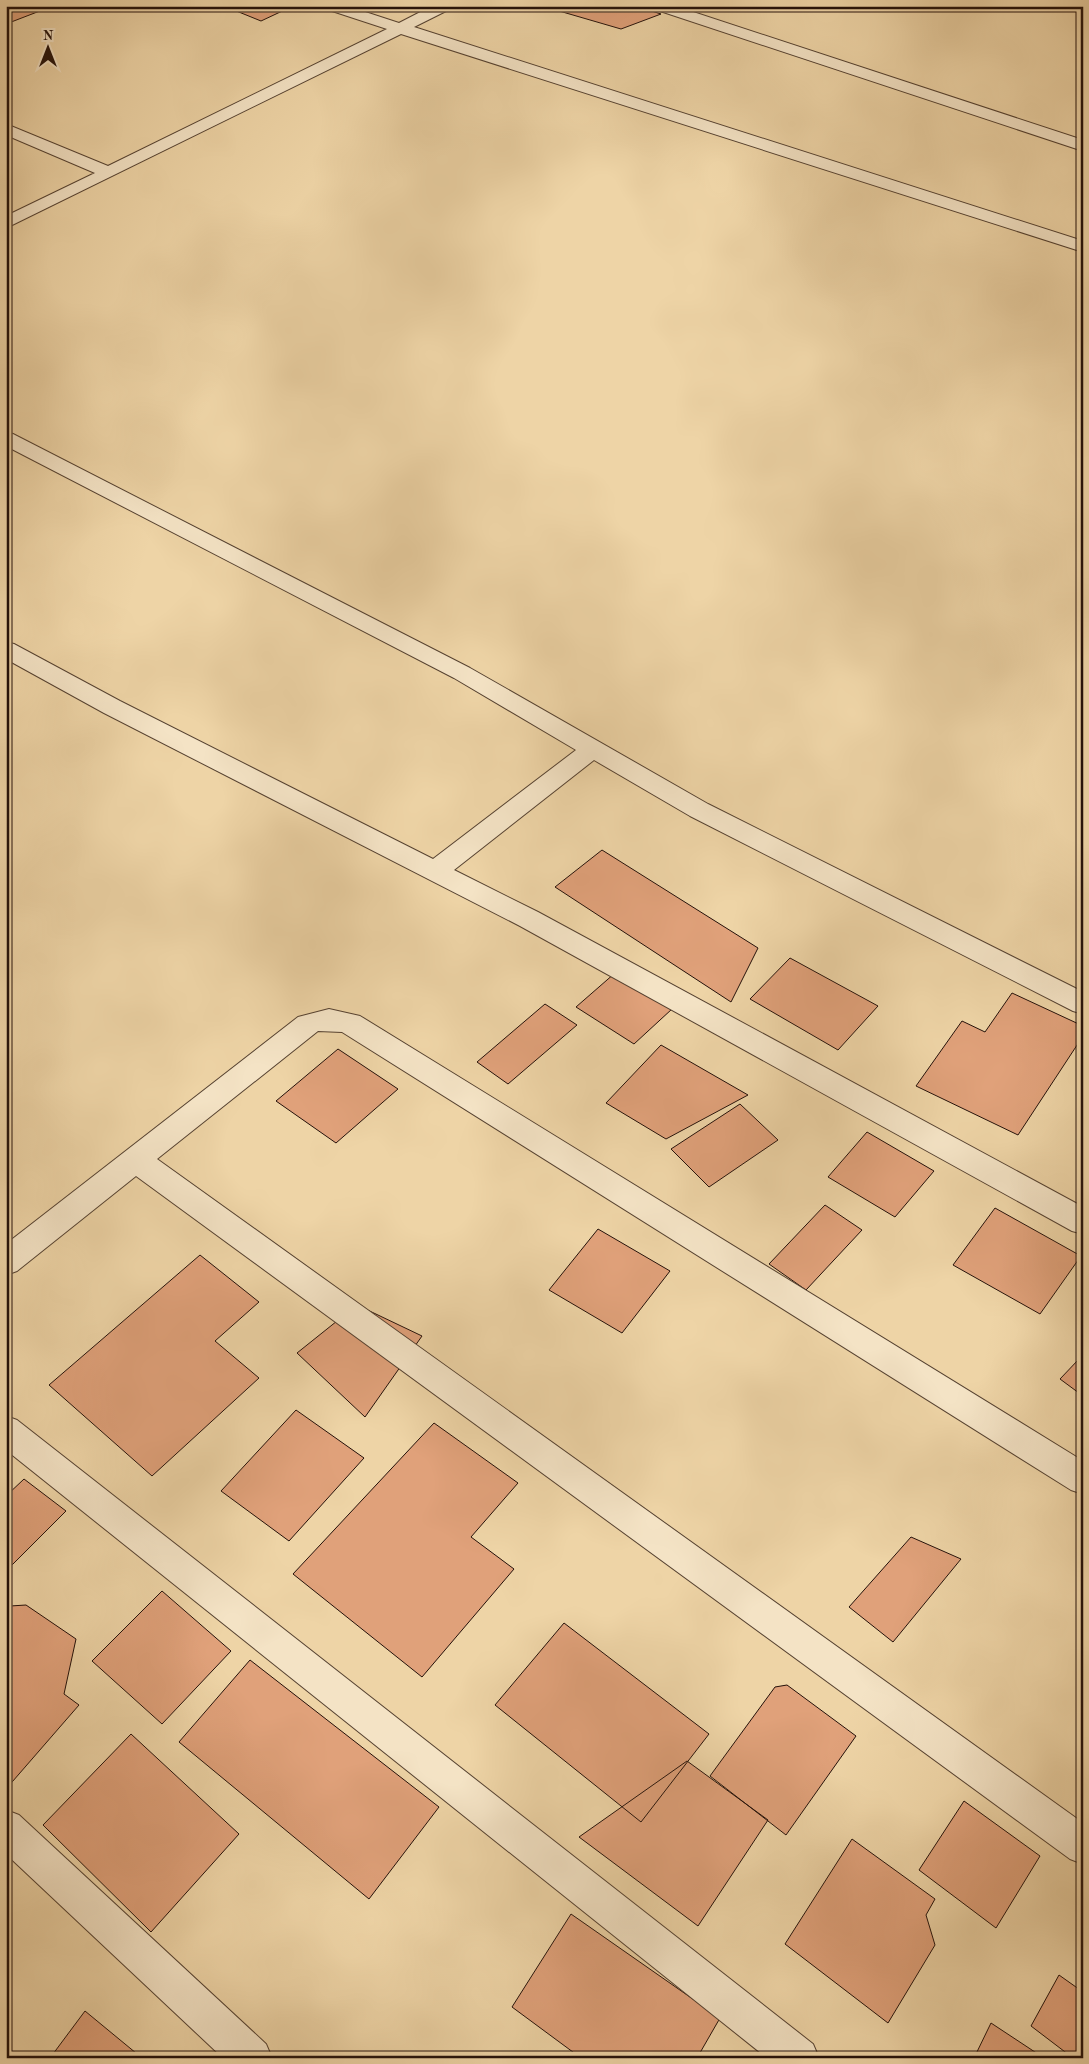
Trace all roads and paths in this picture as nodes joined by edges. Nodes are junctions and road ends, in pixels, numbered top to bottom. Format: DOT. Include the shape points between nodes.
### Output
graph roads {
  1 [pos="331,6"];
  2 [pos="445,6"];
  3 [pos="658,6"];
  4 [pos="400,29"];
  5 [pos="6,129"];
  6 [pos="1083,146"];
  7 [pos="108,172"];
  8 [pos="6,223"];
  9 [pos="1083,247"];
  10 [pos="6,438"];
  11 [pos="6,650"];
  12 [pos="594,748"];
  13 [pos="435,871"];
  14 [pos="1083,1004"];
  15 [pos="136,1160"];
  16 [pos="1083,1222"];
  17 [pos="6,1262"];
  18 [pos="6,1430"];
  19 [pos="1083,1479"];
  20 [pos="6,1828"];
  21 [pos="1083,1846"];
  22 [pos="252,2058"];
  23 [pos="799,2058"];
  1 -- 4 [label="street"];
  2 -- 4 [label="street"];
  3 -- 6 [label="street"];
  4 -- 7 [label="street"];
  4 -- 9 [label="street"];
  5 -- 7 [label="street"];
  7 -- 8 [label="street"];
  10 -- 12 [label="street" via="454,668"];
  11 -- 13 [label="street"];
  12 -- 13 [label="street"];
  12 -- 14 [label="street" via="699,810"];
  13 -- 16 [label="street" via="529,919"];
  15 -- 17 [label="street"];
  15 -- 19 [label="street" via="308,1024 321,1019 350,1023"];
  15 -- 21 [label="street"];
  18 -- 23 [label="street"];
  20 -- 22 [label="street"];
}
